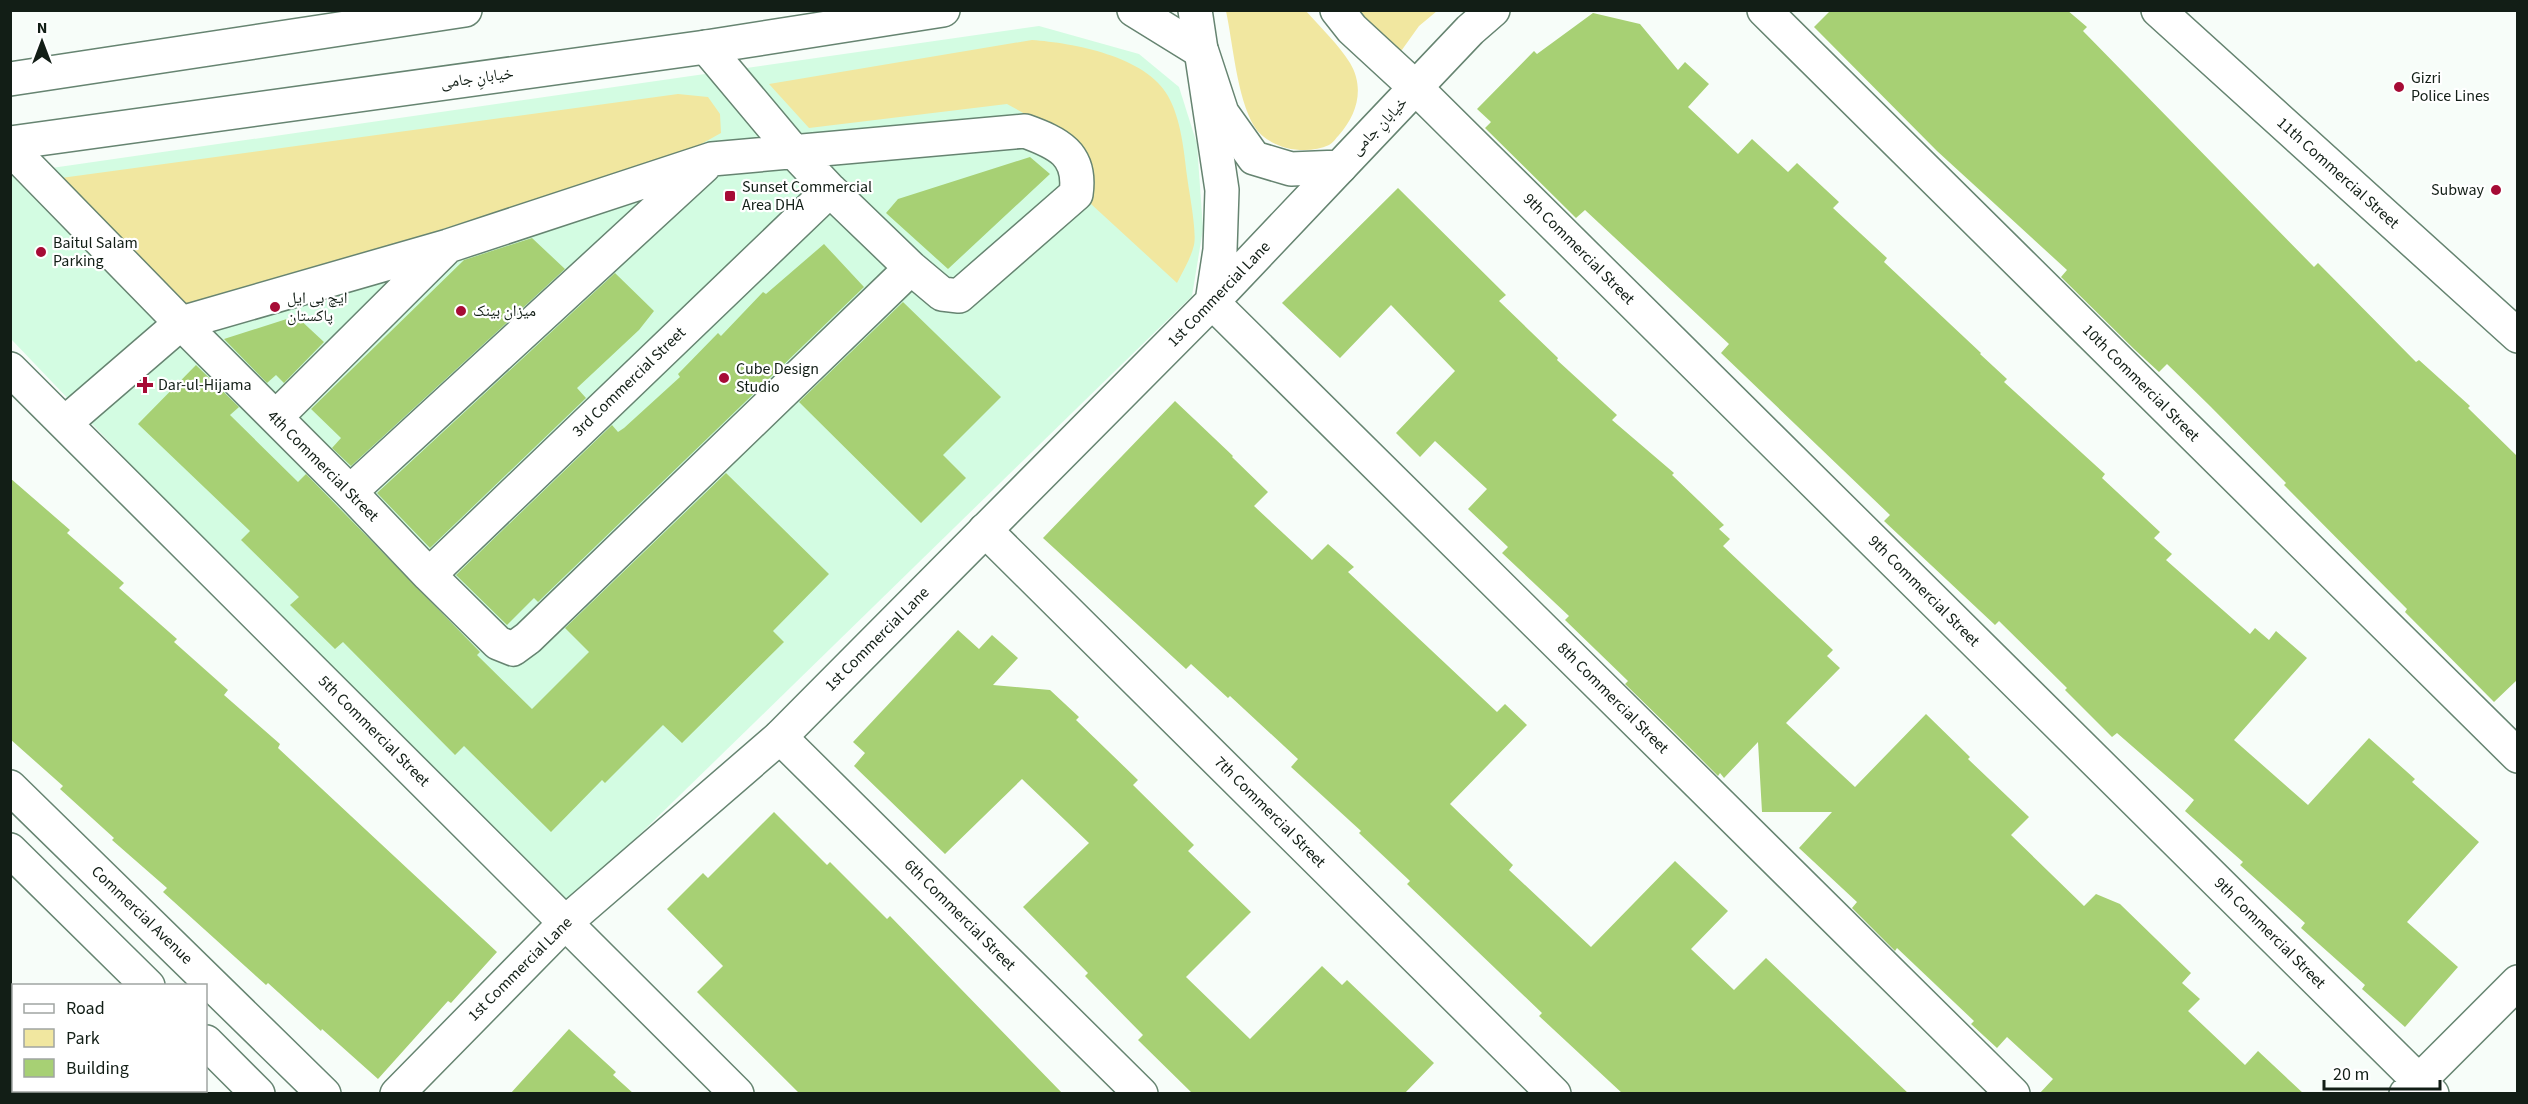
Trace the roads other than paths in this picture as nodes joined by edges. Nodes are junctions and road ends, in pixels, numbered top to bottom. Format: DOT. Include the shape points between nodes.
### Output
graph roads {
  1 [pos="465,10"];
  2 [pos="943,10"];
  3 [pos="1134,10"];
  4 [pos="1195,10"];
  5 [pos="1337,10"];
  6 [pos="1493,10"];
  7 [pos="1764,10"];
  8 [pos="2158,10"];
  9 [pos="706,47"];
  10 [pos="1202,52"];
  11 [pos="10,80"];
  12 [pos="1416,88"];
  13 [pos="10,143"];
  14 [pos="10,148"];
  15 [pos="795,153"];
  16 [pos="712,159"];
  17 [pos="1340,167"];
  18 [pos="830,190"];
  19 [pos="448,246"];
  20 [pos="911,268"];
  21 [pos="1212,302"];
  22 [pos="181,323"];
  23 [pos="2514,329"];
  24 [pos="10,369"];
  25 [pos="276,417"];
  26 [pos="65,423"];
  27 [pos="350,492"];
  28 [pos="985,530"];
  29 [pos="429,575"];
  30 [pos="780,737"];
  31 [pos="2517,756"];
  32 [pos="10,787"];
  33 [pos="10,850"];
  34 [pos="566,922"];
  35 [pos="2517,982"];
  36 [pos="146,984"];
  37 [pos="207,1043"];
  38 [pos="2419,1089"];
  39 [pos="258,1094"];
  40 [pos="324,1094"];
  41 [pos="397,1094"];
  42 [pos="737,1094"];
  43 [pos="1141,1094"];
  44 [pos="1554,1094"];
  45 [pos="2013,1094"];
  1 -- 11 [label="street"];
  2 -- 9 [label="street, خیابانِ جامی"];
  3 -- 10 [label="street"];
  4 -- 10 [label="street"];
  5 -- 12 [label="street, 9th Commercial Street"];
  6 -- 12 [label="street, خیابانِ جامی"];
  7 -- 31 [label="street, 10th Commercial Street"];
  8 -- 23 [label="street, 11th Commercial Street"];
  9 -- 13 [label="street, خیابانِ جامی"];
  9 -- 15 [label="street"];
  10 -- 17 [label="street, خیابانِ جامی" via="1222,113 1254,158 1291,169"];
  10 -- 21 [label="street" via="1222,190 1220,250"];
  12 -- 17 [label="street, خیابانِ جامی"];
  12 -- 38 [label="street, 9th Commercial Street"];
  14 -- 22 [label="street, 4th Commercial Street"];
  15 -- 16 [label="street"];
  15 -- 18 [label="street"];
  15 -- 20 [label="street" via="1025,131 1050,140 1075,164 1076,194 959,296 942,294"];
  16 -- 19 [label="street"];
  16 -- 27 [label="street"];
  17 -- 21 [label="street, 1st Commercial Lane"];
  18 -- 20 [label="street"];
  18 -- 29 [label="street, 3rd Commercial Street"];
  19 -- 22 [label="street"];
  19 -- 25 [label="street"];
  20 -- 29 [label="street, 4th Commercial Street" via="513,649 498,643"];
  21 -- 28 [label="street, 1st Commercial Lane"];
  21 -- 45 [label="street, 8th Commercial Street"];
  22 -- 25 [label="street, 4th Commercial Street"];
  22 -- 26 [label="street"];
  24 -- 26 [label="street, 5th Commercial Street"];
  25 -- 27 [label="street, 4th Commercial Street"];
  26 -- 34 [label="street, 5th Commercial Street"];
  27 -- 29 [label="street, 4th Commercial Street"];
  28 -- 30 [label="street, 1st Commercial Lane"];
  28 -- 44 [label="street, 7th Commercial Street"];
  30 -- 34 [label="street, 1st Commercial Lane"];
  30 -- 43 [label="street, 6th Commercial Street"];
  32 -- 40 [label="street, Commercial Avenue"];
  33 -- 36 [label="street"];
  34 -- 41 [label="street, 1st Commercial Lane"];
  34 -- 42 [label="street, 5th Commercial Street"];
  35 -- 38 [label="street"];
  37 -- 39 [label="street"];
}
